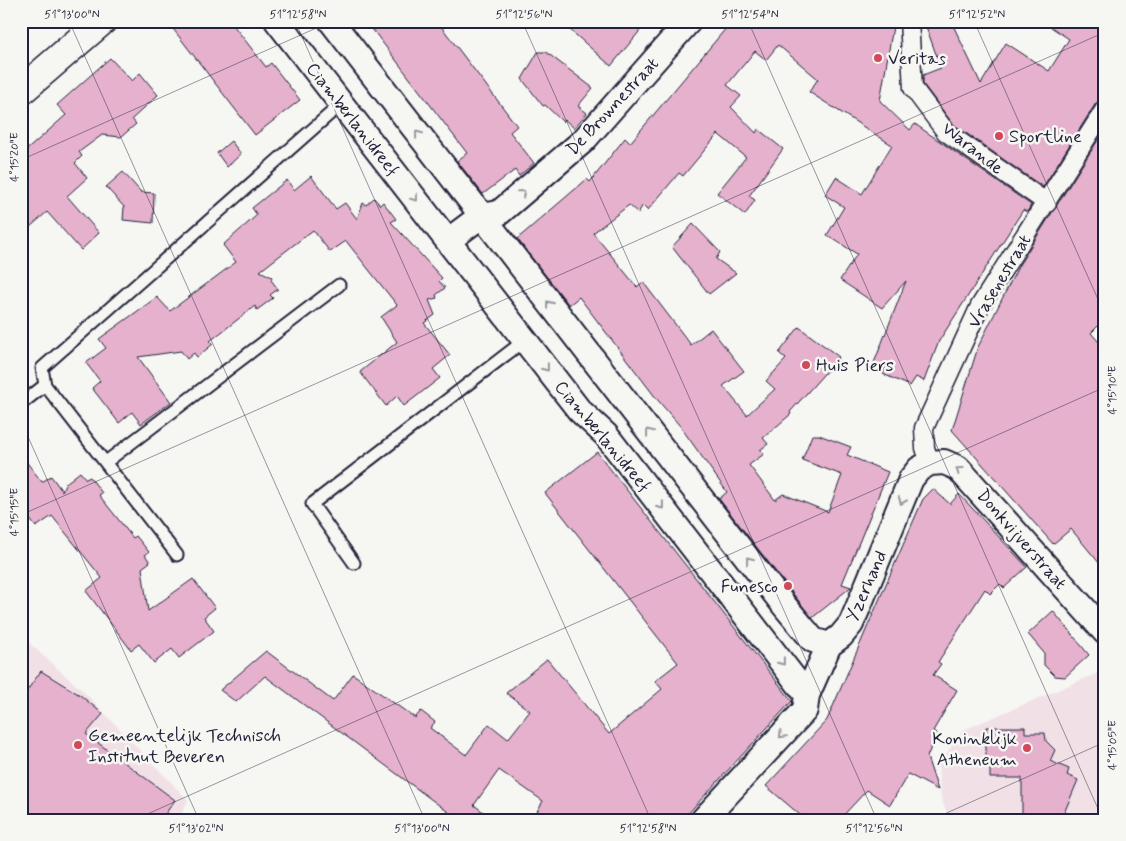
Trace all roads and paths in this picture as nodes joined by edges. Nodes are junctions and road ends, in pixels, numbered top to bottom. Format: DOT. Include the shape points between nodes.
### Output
graph roads {
  1 [pos="102,21"];
  2 [pos="277,21"];
  3 [pos="331,21"];
  4 [pos="688,21"];
  5 [pos="909,21"];
  6 [pos="21,91"];
  7 [pos="340,105"];
  8 [pos="1105,109"];
  9 [pos="1047,203"];
  10 [pos="481,216"];
  11 [pos="449,240"];
  12 [pos="339,285"];
  13 [pos="525,340"];
  14 [pos="45,385"];
  15 [pos="21,404"];
  16 [pos="106,462"];
  17 [pos="930,463"];
  18 [pos="177,555"];
  19 [pos="354,563"];
  20 [pos="783,604"];
  21 [pos="758,630"];
  22 [pos="1105,632"];
  23 [pos="828,645"];
  24 [pos="807,695"];
  25 [pos="703,820"];
  1 -- 6 [label="street"];
  2 -- 7 [label="street, Ciamberlanidreef"];
  10 -- 3 [label="street, Ciamberlanidreef, one-way"];
  10 -- 4 [label="street, De Brownestraat, one-way" via="499,213 583,141"];
  5 -- 9 [label="street, Warande" via="913,88 946,132"];
  7 -- 11 [label="street, Ciamberlanidreef, one-way"];
  7 -- 14 [label="lane" via="42,368"];
  8 -- 9 [label="street, Vrasenestraat"];
  9 -- 17 [label="street, Vrasenestraat" via="980,306 939,391 924,428"];
  10 -- 11 [label="street"];
  20 -- 10 [label="street, Ciamberlanidreef, one-way"];
  11 -- 13 [label="street, Ciamberlanidreef"];
  12 -- 16 [label="lane"];
  13 -- 19 [label="lane" via="312,504"];
  13 -- 21 [label="street, Ciamberlanidreef, one-way" via="579,410 606,435"];
  14 -- 15 [label="lane"];
  14 -- 16 [label="lane"];
  16 -- 18 [label="lane"];
  22 -- 17 [label="street, Donkvijverstraat, one-way" via="971,480 958,468 944,462"];
  17 -- 23 [label="street, Yzerhand, one-way" via="919,469 912,479 851,624"];
  20 -- 21 [label="street" via="778,625"];
  20 -- 23 [label="street, Ciamberlanidreef" via="813,640"];
  21 -- 24 [label="street, Ciamberlanidreef, one-way"];
  23 -- 24 [label="street, Yzerhand"];
  24 -- 25 [label="street, Yzerhand, one-way" via="805,710"];
}
